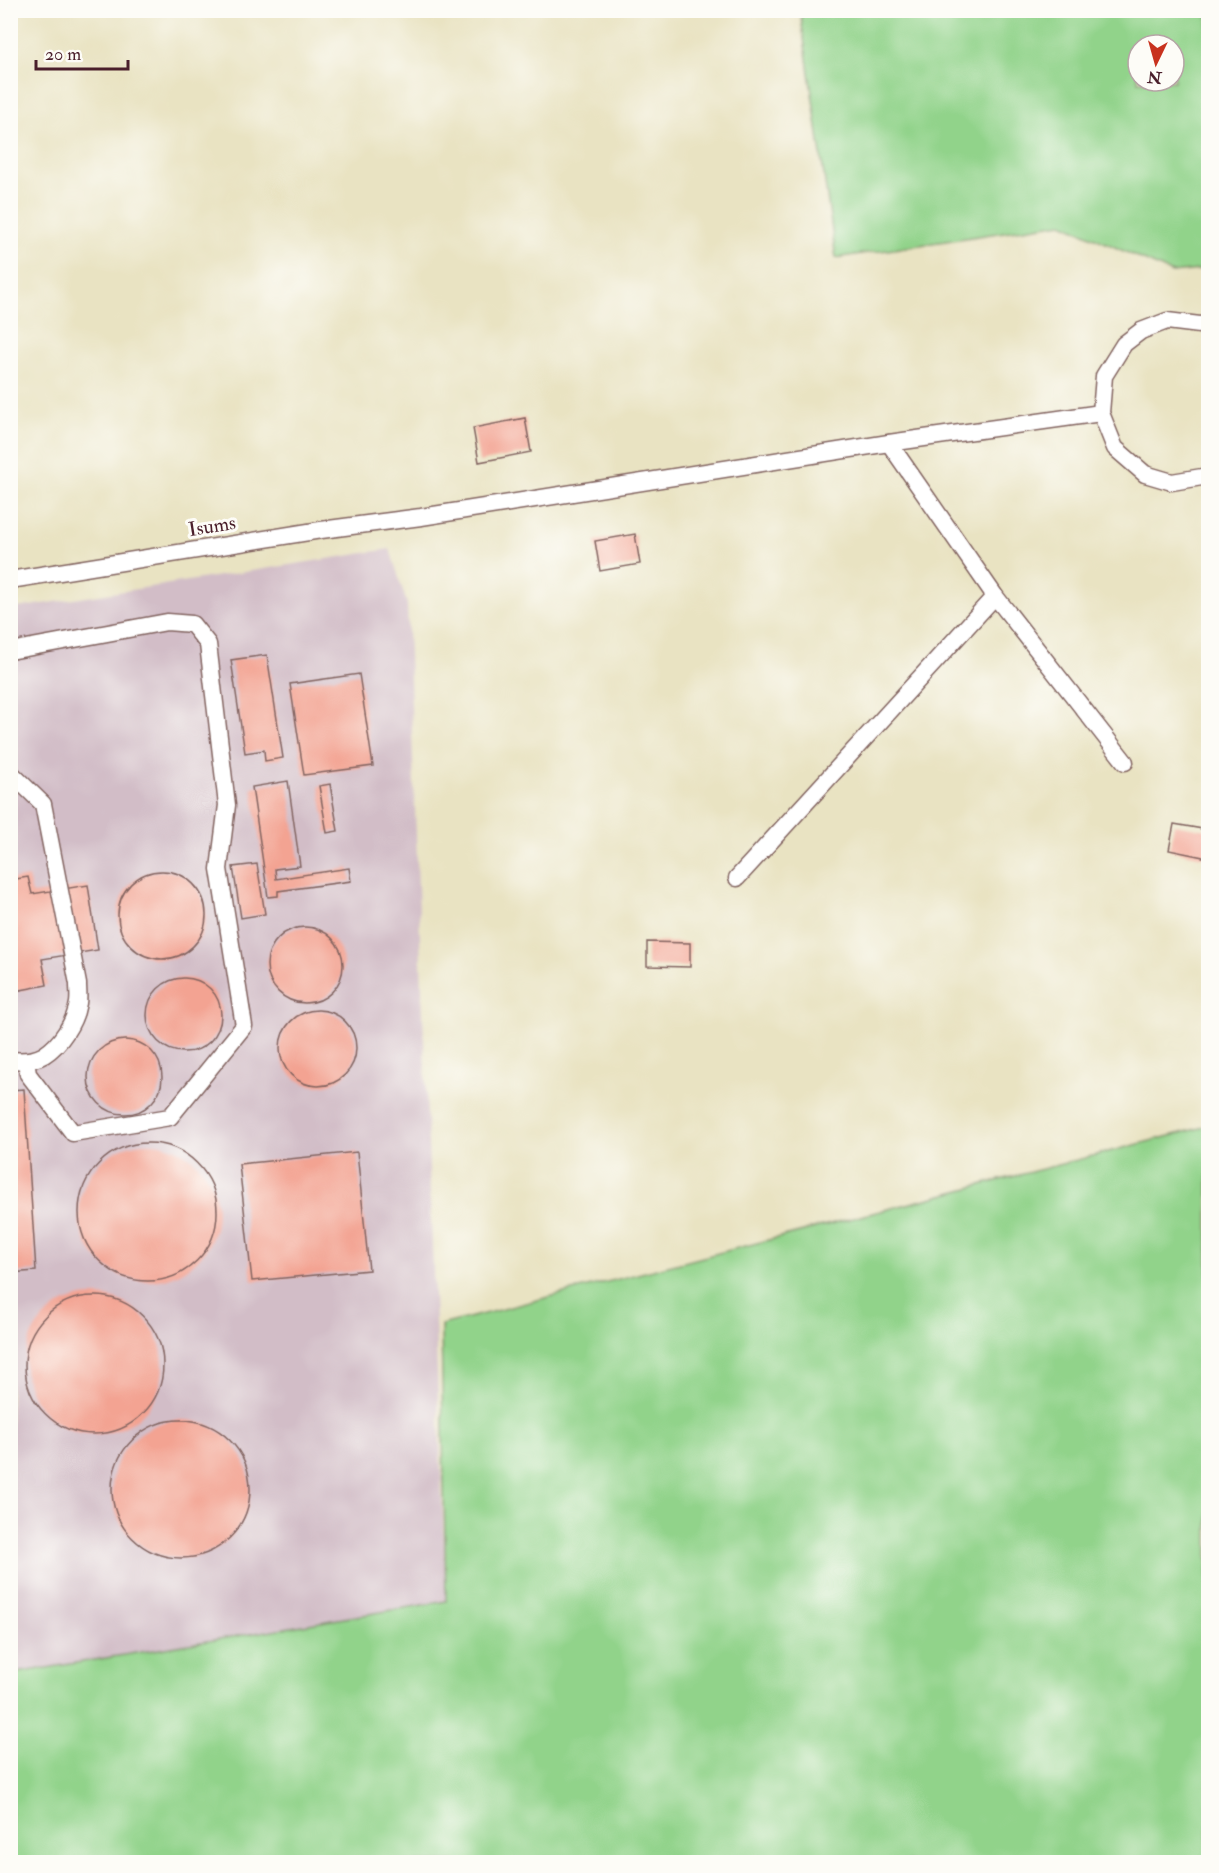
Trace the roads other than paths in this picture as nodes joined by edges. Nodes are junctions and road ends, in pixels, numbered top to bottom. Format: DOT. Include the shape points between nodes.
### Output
graph roads {
  1 [pos="1209,326"];
  2 [pos="1101,413"];
  3 [pos="889,442"];
  4 [pos="1209,476"];
  5 [pos="10,580"];
  6 [pos="995,596"];
  7 [pos="10,651"];
  8 [pos="1125,762"];
  9 [pos="10,772"];
  10 [pos="737,878"];
  11 [pos="18,1060"];
  1 -- 2 [label="lane" via="1167,321 1141,331 1124,344 1104,376"];
  2 -- 3 [label="lane, Isums"];
  2 -- 4 [label="lane" via="1115,448 1145,474 1172,482"];
  3 -- 5 [label="lane, Isums"];
  3 -- 6 [label="lane"];
  6 -- 8 [label="lane"];
  6 -- 10 [label="lane"];
  7 -- 11 [label="lane" via="167,622 192,624 208,644 227,805 219,869 244,1026 170,1118 73,1133"];
  9 -- 11 [label="lane" via="43,804 78,984 78,1004 57,1043 44,1055"];
}
